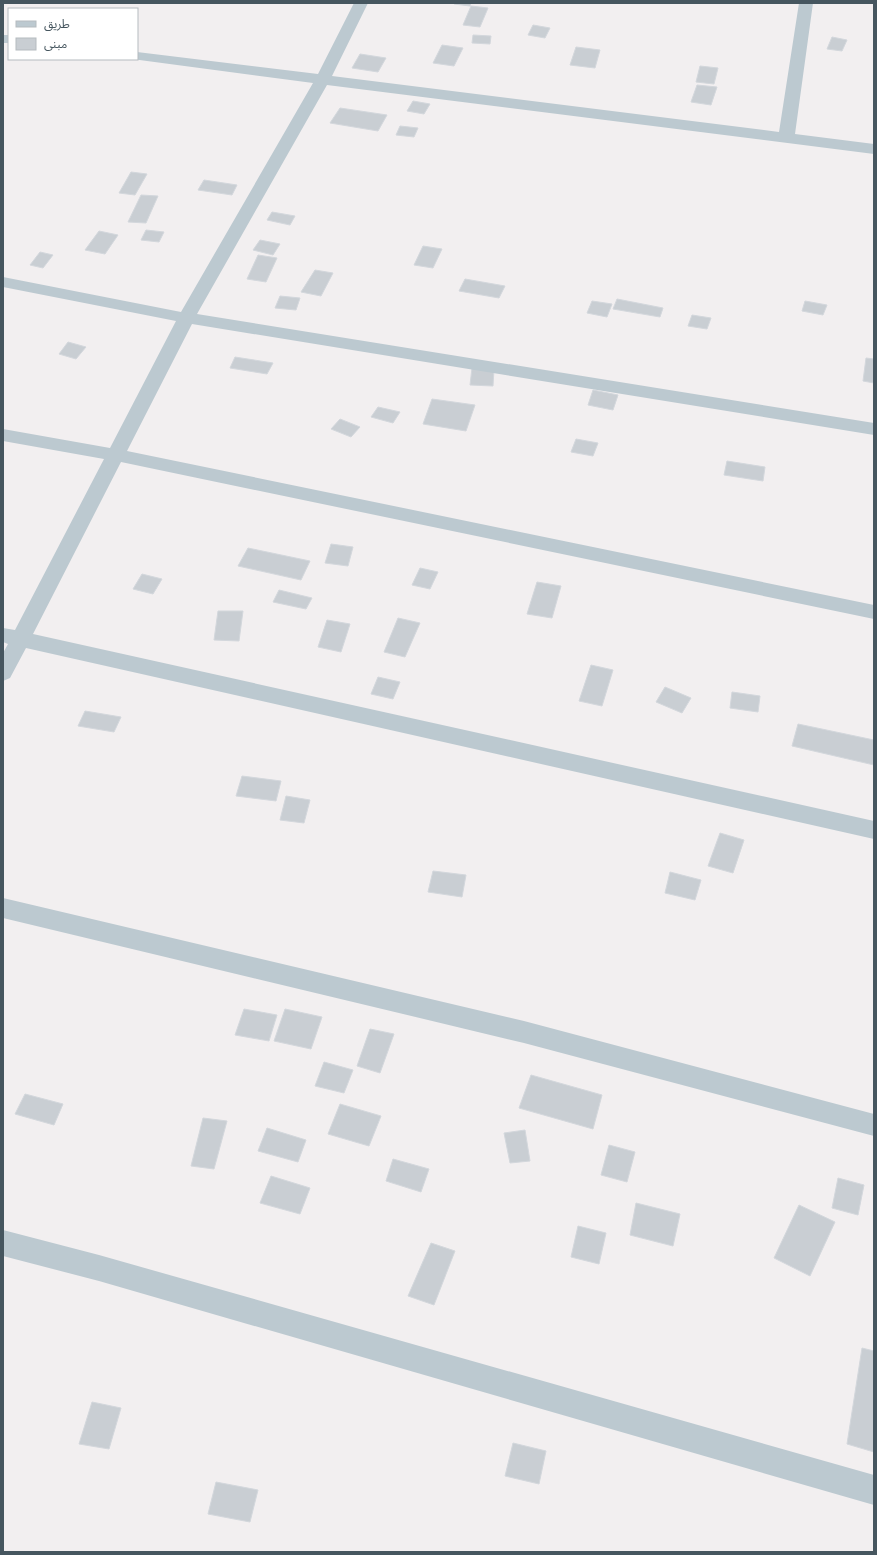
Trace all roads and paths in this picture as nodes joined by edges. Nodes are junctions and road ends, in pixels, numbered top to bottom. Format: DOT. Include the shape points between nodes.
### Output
graph roads {
  1 [pos="361,3"];
  2 [pos="806,3"];
  3 [pos="138,56"];
  4 [pos="323,79"];
  5 [pos="786,139"];
  6 [pos="874,149"];
  7 [pos="3,282"];
  8 [pos="186,318"];
  9 [pos="874,429"];
  10 [pos="3,435"];
  11 [pos="116,455"];
  12 [pos="874,612"];
  13 [pos="12,637"];
  14 [pos="3,673"];
  15 [pos="874,830"];
  16 [pos="3,908"];
  17 [pos="874,1125"];
  18 [pos="3,1243"];
  19 [pos="874,1490"];
  1 -- 4 [label="street"];
  2 -- 5 [label="street"];
  3 -- 4 [label="street"];
  4 -- 5 [label="street"];
  4 -- 8 [label="street"];
  5 -- 6 [label="street"];
  7 -- 8 [label="street"];
  8 -- 9 [label="street"];
  8 -- 11 [label="street"];
  10 -- 11 [label="street"];
  11 -- 12 [label="street"];
  11 -- 13 [label="street"];
  13 -- 14 [label="street"];
  13 -- 15 [label="street"];
  16 -- 17 [label="street" via="524,1032"];
  18 -- 19 [label="street" via="99,1268"];
}
